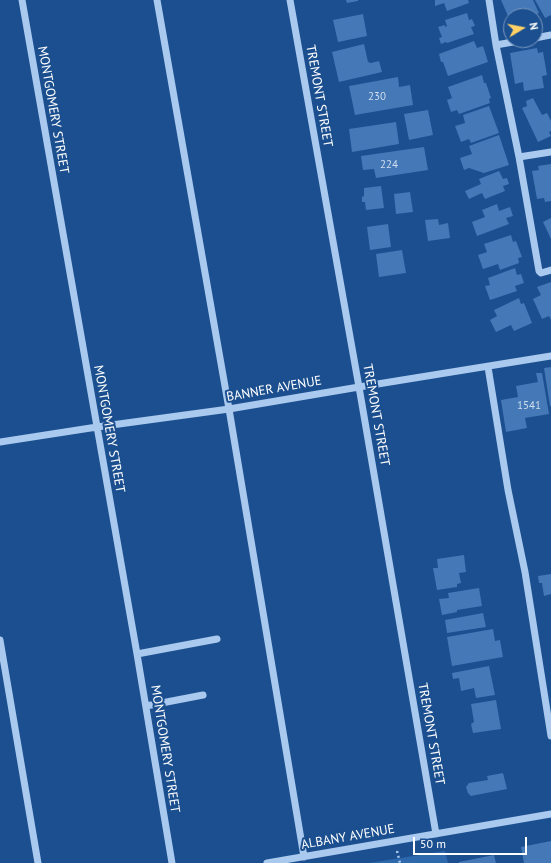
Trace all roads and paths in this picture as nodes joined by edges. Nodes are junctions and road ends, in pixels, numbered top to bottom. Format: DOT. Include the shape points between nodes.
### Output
graph roads {
  1 [pos="22,0"];
  2 [pos="157,0"];
  3 [pos="290,0"];
  4 [pos="489,0"];
  5 [pos="503,44"];
  6 [pos="496,45"];
  7 [pos="551,152"];
  8 [pos="519,157"];
  9 [pos="551,270"];
  10 [pos="551,356"];
  11 [pos="488,367"];
  12 [pos="359,386"];
  13 [pos="229,409"];
  14 [pos="97,427"];
  15 [pos="0,442"];
  16 [pos="217,639"];
  17 [pos="0,640"];
  18 [pos="137,654"];
  19 [pos="203,695"];
  20 [pos="146,706"];
  21 [pos="551,736"];
  22 [pos="551,814"];
  23 [pos="436,834"];
  24 [pos="304,857"];
  25 [pos="38,863"];
  26 [pos="172,863"];
  27 [pos="267,863"];
  1 -- 14 [label="street, MONTGOMERY STREET"];
  2 -- 13 [label="street"];
  3 -- 12 [label="street, TREMONT STREET"];
  4 -- 6 [label="street"];
  5 -- 6 [label="street"];
  6 -- 8 [label="street"];
  7 -- 8 [label="street"];
  8 -- 9 [label="street" via="539,271 541,273"];
  10 -- 11 [label="street, BANNER AVENUE"];
  11 -- 12 [label="street, BANNER AVENUE"];
  11 -- 21 [label="street"];
  12 -- 13 [label="street, BANNER AVENUE"];
  12 -- 23 [label="street, TREMONT STREET"];
  13 -- 14 [label="street, BANNER AVENUE"];
  13 -- 24 [label="street"];
  14 -- 15 [label="street, BANNER AVENUE"];
  14 -- 18 [label="street, MONTGOMERY STREET"];
  16 -- 18 [label="street"];
  17 -- 25 [label="street"];
  18 -- 20 [label="street, MONTGOMERY STREET"];
  19 -- 20 [label="street"];
  20 -- 26 [label="street, MONTGOMERY STREET"];
  22 -- 23 [label="street, ALBANY AVENUE"];
  23 -- 24 [label="street, ALBANY AVENUE"];
  24 -- 27 [label="street, ALBANY AVENUE"];
}
